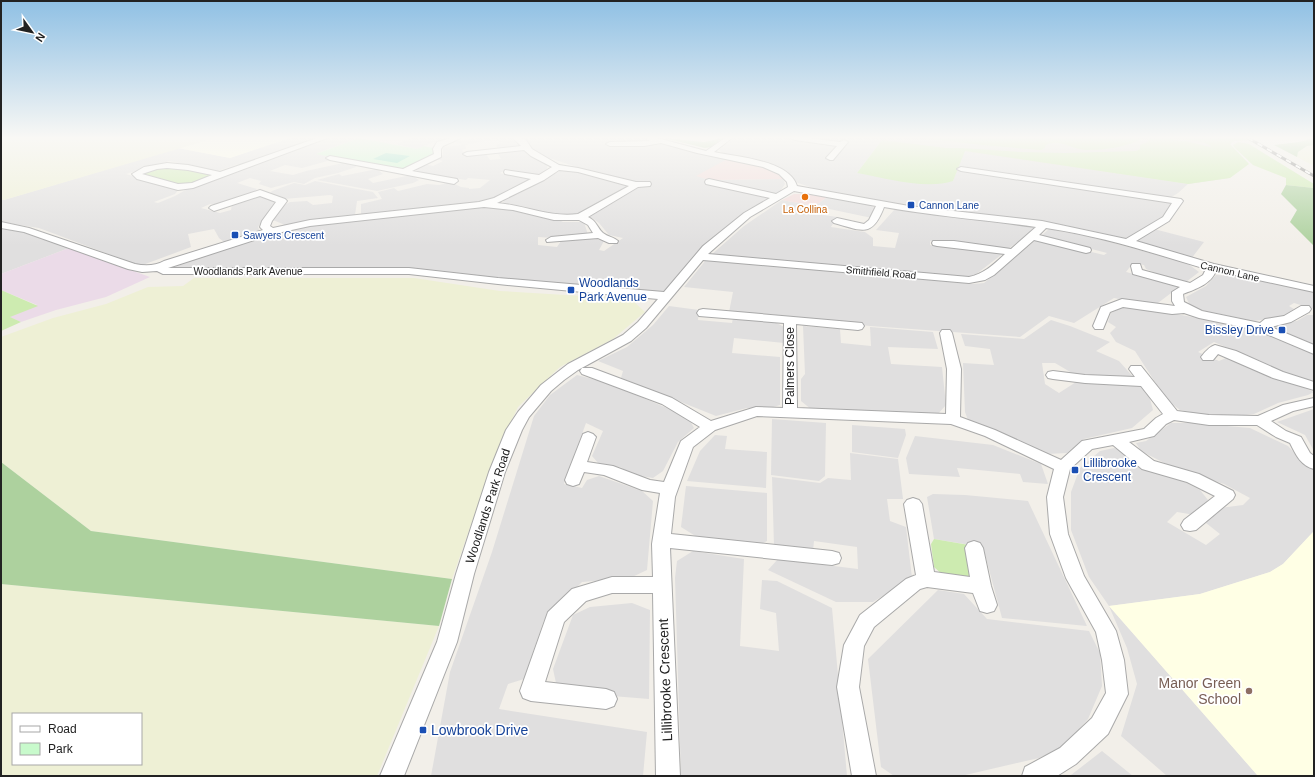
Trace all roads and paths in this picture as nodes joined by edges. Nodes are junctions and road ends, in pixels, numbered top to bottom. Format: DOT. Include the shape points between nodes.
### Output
graph roads {
  1 [pos="136,174"];
  2 [pos="217,174"];
  3 [pos="418,174"];
  4 [pos="520,174"];
  5 [pos="547,174"];
  6 [pos="595,174"];
  7 [pos="784,174"];
  8 [pos="997,174"];
  9 [pos="220,175"];
  10 [pos="541,178"];
  11 [pos="446,181"];
  12 [pos="709,182"];
  13 [pos="750,182"];
  14 [pos="634,184"];
  15 [pos="647,184"];
  16 [pos="793,188"];
  17 [pos="737,191"];
  18 [pos="778,197"];
  19 [pos="498,203"];
  20 [pos="881,204"];
  21 [pos="213,208"];
  22 [pos="580,217"];
  23 [pos="836,221"];
  24 [pos="1042,224"];
  25 [pos="1,225"];
  26 [pos="271,231"];
  27 [pos="599,236"];
  28 [pos="1031,236"];
  29 [pos="551,240"];
  30 [pos="613,241"];
  31 [pos="1128,242"];
  32 [pos="937,244"];
  33 [pos="1086,250"];
  34 [pos="1013,252"];
  35 [pos="699,256"];
  36 [pos="1136,266"];
  37 [pos="1212,267"];
  38 [pos="161,270"];
  39 [pos="1191,287"];
  40 [pos="1314,289"];
  41 [pos="667,296"];
  42 [pos="1185,309"];
  43 [pos="1305,309"];
  44 [pos="704,313"];
  45 [pos="790,321"];
  46 [pos="858,326"];
  47 [pos="1099,326"];
  48 [pos="1263,327"];
  49 [pos="946,333"];
  50 [pos="1314,350"];
  51 [pos="1208,357"];
  52 [pos="1136,369"];
  53 [pos="587,371"];
  54 [pos="1053,375"];
  55 [pos="1144,382"];
  56 [pos="1314,386"];
  57 [pos="1314,402"];
  58 [pos="790,412"];
  59 [pos="1172,415"];
  60 [pos="953,419"];
  61 [pos="1260,420"];
  62 [pos="710,426"];
  63 [pos="588,437"];
  64 [pos="1116,439"];
  65 [pos="1314,464"];
  66 [pos="1063,467"];
  67 [pos="670,488"];
  68 [pos="913,504"];
  69 [pos="1190,525"];
  70 [pos="663,540"];
  71 [pos="974,548"];
  72 [pos="832,558"];
  73 [pos="926,579"];
  74 [pos="663,585"];
  75 [pos="981,586"];
  76 [pos="987,605"];
  77 [pos="606,699"];
  78 [pos="392,776"];
  79 [pos="668,776"];
  80 [pos="864,776"];
  81 [pos="1034,776"];
  1 -- 9 [label="street" via="185,187"];
  2 -- 9 [label="street"];
  3 -- 11 [label="street"];
  4 -- 10 [label="street"];
  5 -- 10 [label="street"];
  6 -- 14 [label="street"];
  7 -- 16 [label="street"];
  8 -- 31 [label="street" via="1178,201 1166,219"];
  10 -- 19 [label="street"];
  12 -- 17 [label="street"];
  13 -- 17 [label="street"];
  14 -- 15 [label="street"];
  14 -- 22 [label="street" via="634,187"];
  16 -- 18 [label="street, Woodlands Park Road"];
  16 -- 20 [label="street, Cannon Lane"];
  17 -- 18 [label="street"];
  18 -- 35 [label="street, Woodlands Park Road" via="747,216"];
  19 -- 22 [label="street" via="565,219"];
  19 -- 26 [label="street" via="310,222"];
  20 -- 23 [label="street" via="868,230"];
  20 -- 24 [label="street, Cannon Lane"];
  21 -- 26 [label="street" via="260,193 282,201 267,221 265,227"];
  22 -- 27 [label="street" via="588,219 596,227"];
  24 -- 28 [label="street, Smithfield Road" via="1042,228"];
  24 -- 31 [label="street, Cannon Lane"];
  25 -- 38 [label="street, Woodlands Park Avenue" via="26,230 132,267"];
  26 -- 38 [label="street" via="168,263"];
  27 -- 29 [label="street"];
  27 -- 30 [label="street"];
  28 -- 33 [label="street"];
  28 -- 34 [label="street, Smithfield Road"];
  31 -- 37 [label="street, Cannon Lane"];
  32 -- 34 [label="street"];
  34 -- 35 [label="street, Smithfield Road" via="990,273 969,280"];
  35 -- 41 [label="street, Woodlands Park Road"];
  36 -- 39 [label="street" via="1137,272"];
  37 -- 39 [label="street" via="1208,277"];
  37 -- 40 [label="street, Cannon Lane"];
  38 -- 41 [label="street, Woodlands Park Avenue" via="409,271"];
  39 -- 42 [label="street" via="1178,292 1178,304"];
  41 -- 78 [label="street, Woodlands Park Road" via="627,338 573,367 546,388 514,430 497,472 447,642"];
  42 -- 47 [label="street" via="1172,310 1122,303 1105,310"];
  42 -- 48 [label="street"];
  43 -- 48 [label="street" via="1287,318 1269,322"];
  44 -- 45 [label="street, Palmers Close" via="769,317"];
  45 -- 46 [label="street, Palmers Close"];
  45 -- 58 [label="street, Palmers Close"];
  48 -- 50 [label="street"];
  49 -- 60 [label="street" via="954,369"];
  51 -- 56 [label="street" via="1215,350 1231,354 1278,375"];
  52 -- 55 [label="street"];
  53 -- 62 [label="street" via="613,375 667,401"];
  54 -- 55 [label="street"];
  55 -- 59 [label="street" via="1159,396"];
  57 -- 61 [label="street" via="1288,408"];
  58 -- 60 [label="street, Lillibrooke Crescent"];
  58 -- 62 [label="street, Lillibrooke Crescent" via="756,411"];
  59 -- 61 [label="street" via="1209,420"];
  59 -- 64 [label="street" via="1149,432"];
  60 -- 66 [label="street, Lillibrooke Crescent"];
  61 -- 65 [label="street" via="1281,434 1296,440 1304,456"];
  62 -- 67 [label="street, Lillibrooke Crescent" via="686,445"];
  63 -- 67 [label="street" via="576,473 607,470 648,486"];
  64 -- 66 [label="street" via="1087,445"];
  64 -- 69 [label="street" via="1148,465 1193,478 1227,494"];
  66 -- 81 [label="street" via="1055,497 1059,534 1074,578 1106,631 1117,694 1100,726 1068,756"];
  67 -- 70 [label="street, Lillibrooke Crescent"];
  68 -- 73 [label="street"];
  70 -- 72 [label="street"];
  70 -- 74 [label="street, Lillibrooke Crescent"];
  71 -- 75 [label="street"];
  73 -- 75 [label="street"];
  73 -- 80 [label="street" via="913,584 867,621 854,645 848,687"];
  74 -- 77 [label="street" via="612,585 579,595 555,618 531,691"];
  74 -- 79 [label="street, Lillibrooke Crescent"];
  75 -- 76 [label="street"];
}
